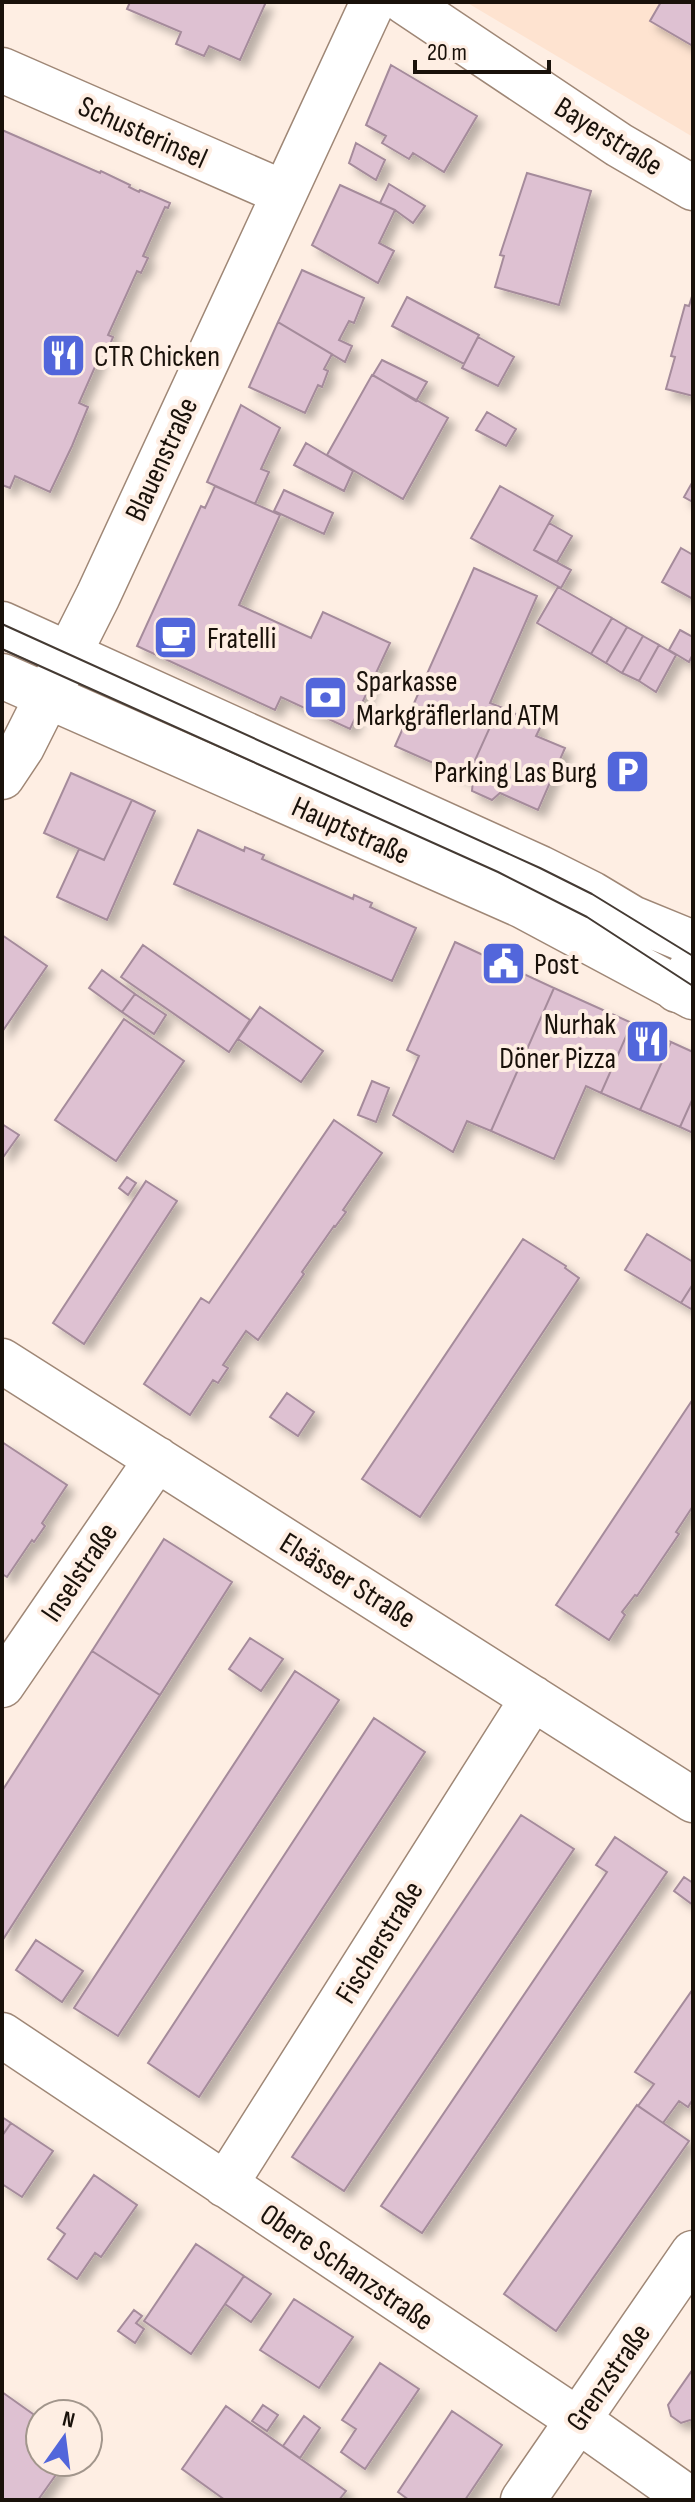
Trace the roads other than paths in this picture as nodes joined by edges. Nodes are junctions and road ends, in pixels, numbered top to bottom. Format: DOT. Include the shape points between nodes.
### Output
graph roads {
  1 [pos="373,2"];
  2 [pos="405,2"];
  3 [pos="2,70"];
  4 [pos="693,188"];
  5 [pos="284,193"];
  6 [pos="2,624"];
  7 [pos="68,654"];
  8 [pos="2,676"];
  9 [pos="47,696"];
  10 [pos="2,777"];
  11 [pos="693,943"];
  12 [pos="688,984"];
  13 [pos="2,1361"];
  14 [pos="157,1459"];
  15 [pos="2,1685"];
  16 [pos="533,1698"];
  17 [pos="693,1800"];
  18 [pos="2,2035"];
  19 [pos="225,2185"];
  20 [pos="693,2253"];
  21 [pos="578,2420"];
  22 [pos="523,2500"];
  23 [pos="691,2500"];
  1 -- 5 [label="street, Blauenstraße"];
  2 -- 4 [label="street, Bayerstraße" via="619,145"];
  3 -- 5 [label="street, Schusterinsel"];
  5 -- 7 [label="street, Blauenstraße"];
  6 -- 7 [label="street, Hauptstraße"];
  7 -- 9 [label="street, Blauenstraße"];
  7 -- 11 [label="street, Hauptstraße"];
  8 -- 9 [label="street, Hauptstraße"];
  9 -- 10 [label="street, Blauenstraße"];
  9 -- 12 [label="street, Hauptstraße"];
  13 -- 14 [label="street, Elsässer Straße"];
  14 -- 15 [label="street, Inselstraße"];
  14 -- 16 [label="street, Elsässer Straße"];
  16 -- 17 [label="street, Elsässer Straße"];
  16 -- 19 [label="street, Fischerstraße"];
  18 -- 19 [label="street, Obere Schanzstraße"];
  19 -- 21 [label="street, Obere Schanzstraße"];
  20 -- 21 [label="street, Grenzstraße"];
  21 -- 22 [label="street, Grenzstraße"];
  21 -- 23 [label="street, Obere Schanzstraße"];
}
